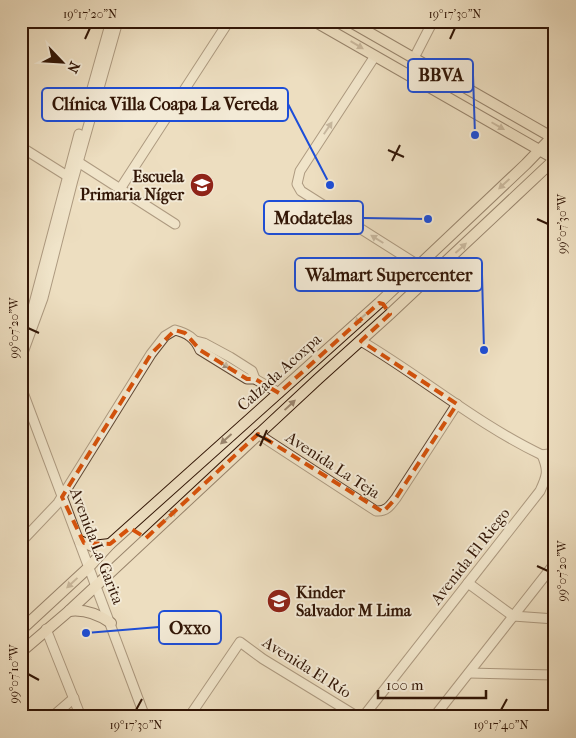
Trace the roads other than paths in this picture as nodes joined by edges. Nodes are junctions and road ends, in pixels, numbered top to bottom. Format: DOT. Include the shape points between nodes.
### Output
graph roads {
  1 [pos="112,21"];
  2 [pos="118,21"];
  3 [pos="229,21"];
  4 [pos="314,21"];
  5 [pos="350,21"];
  6 [pos="433,21"];
  7 [pos="375,56"];
  8 [pos="414,58"];
  9 [pos="554,137"];
  10 [pos="21,148"];
  11 [pos="540,150"];
  12 [pos="555,159"];
  13 [pos="75,160"];
  14 [pos="70,178"];
  15 [pos="120,189"];
  16 [pos="175,224"];
  17 [pos="418,265"];
  18 [pos="388,295"];
  19 [pos="379,303"];
  20 [pos="394,310"];
  21 [pos="21,326"];
  22 [pos="360,341"];
  23 [pos="21,358"];
  24 [pos="311,363"];
  25 [pos="322,375"];
  26 [pos="21,386"];
  27 [pos="279,393"];
  28 [pos="457,404"];
  29 [pos="258,434"];
  30 [pos="555,453"];
  31 [pos="542,455"];
  32 [pos="62,497"];
  33 [pos="132,525"];
  34 [pos="124,532"];
  35 [pos="146,538"];
  36 [pos="80,541"];
  37 [pos="21,542"];
  38 [pos="110,544"];
  39 [pos="137,546"];
  40 [pos="555,564"];
  41 [pos="88,568"];
  42 [pos="468,583"];
  43 [pos="96,584"];
  44 [pos="69,611"];
  45 [pos="513,616"];
  46 [pos="555,618"];
  47 [pos="111,623"];
  48 [pos="21,630"];
  49 [pos="46,630"];
  50 [pos="21,652"];
  51 [pos="468,673"];
  52 [pos="555,675"];
  53 [pos="74,698"];
  54 [pos="52,717"];
  55 [pos="81,717"];
  56 [pos="145,717"];
  57 [pos="189,717"];
  58 [pos="358,717"];
  59 [pos="363,717"];
  60 [pos="434,717"];
  1 -- 13 [label="street"];
  2 -- 13 [label="street"];
  3 -- 15 [label="street"];
  4 -- 7 [label="main road, one-way"];
  5 -- 8 [label="main road"];
  6 -- 8 [label="street"];
  7 -- 11 [label="main road, one-way"];
  17 -- 7 [label="street, one-way" via="301,191 297,184 300,171"];
  8 -- 9 [label="main road"];
  9 -- 11 [label="main road, Calzada Acoxpa"];
  10 -- 14 [label="street"];
  11 -- 12 [label="main road"];
  11 -- 17 [label="main road, Calzada Acoxpa, one-way"];
  20 -- 12 [label="main road, Calzada Acoxpa, one-way"];
  13 -- 14 [label="street"];
  13 -- 15 [label="street"];
  14 -- 21 [label="street" via="32,311"];
  14 -- 23 [label="street" via="43,298"];
  15 -- 16 [label="street"];
  17 -- 18 [label="main road, Calzada Acoxpa"];
  18 -- 19 [label="main road, Calzada Acoxpa"];
  18 -- 20 [label="main road" via="386,301"];
  19 -- 20 [label="main road"];
  19 -- 24 [label="main road, Calzada Acoxpa, one-way"];
  20 -- 22 [label="main road, Calzada Acoxpa"];
  22 -- 25 [label="main road, Calzada Acoxpa"];
  22 -- 28 [label="street"];
  24 -- 25 [label="main road"];
  24 -- 27 [label="main road, Calzada Acoxpa"];
  29 -- 25 [label="main road, Calzada Acoxpa, one-way"];
  26 -- 32 [label="street, Avenida La Garita"];
  27 -- 32 [label="street" via="255,379 247,379 200,350 196,341 185,333 175,330 165,336 151,354"];
  27 -- 33 [label="main road, Calzada Acoxpa, one-way"];
  28 -- 29 [label="street, Avenida La Teja" via="396,498 382,512"];
  28 -- 31 [label="street" via="518,444"];
  35 -- 29 [label="main road, Calzada Acoxpa, one-way"];
  30 -- 31 [label="street"];
  31 -- 42 [label="street, Avenida El Riego" via="547,467 540,491"];
  32 -- 36 [label="street, Avenida La Garita"];
  32 -- 37 [label="street"];
  33 -- 34 [label="main road, Calzada Acoxpa"];
  33 -- 35 [label="main road" via="136,535"];
  34 -- 38 [label="main road, Calzada Acoxpa"];
  34 -- 39 [label="main road" via="135,535"];
  35 -- 39 [label="main road, Calzada Acoxpa"];
  36 -- 38 [label="main road" via="92,546"];
  36 -- 41 [label="street, Avenida La Garita"];
  38 -- 41 [label="main road, Calzada Acoxpa"];
  39 -- 43 [label="main road, Calzada Acoxpa"];
  40 -- 45 [label="street"];
  41 -- 43 [label="street, Avenida La Garita"];
  41 -- 48 [label="main road, Calzada Acoxpa, one-way"];
  42 -- 45 [label="street"];
  42 -- 59 [label="street, Avenida El Riego"];
  43 -- 44 [label="main road, Calzada Acoxpa"];
  43 -- 47 [label="street, Avenida La Garita"];
  44 -- 47 [label="main road" via="92,612"];
  44 -- 49 [label="main road, Calzada Acoxpa"];
  45 -- 46 [label="street"];
  45 -- 51 [label="street"];
  47 -- 56 [label="street, Avenida La Garita"];
  49 -- 50 [label="main road, Calzada Acoxpa"];
  49 -- 53 [label="street"];
  51 -- 52 [label="street"];
  51 -- 60 [label="street"];
  53 -- 54 [label="street"];
  53 -- 55 [label="street"];
  57 -- 58 [label="street, Avenida El Río" via="240,642"];
}
